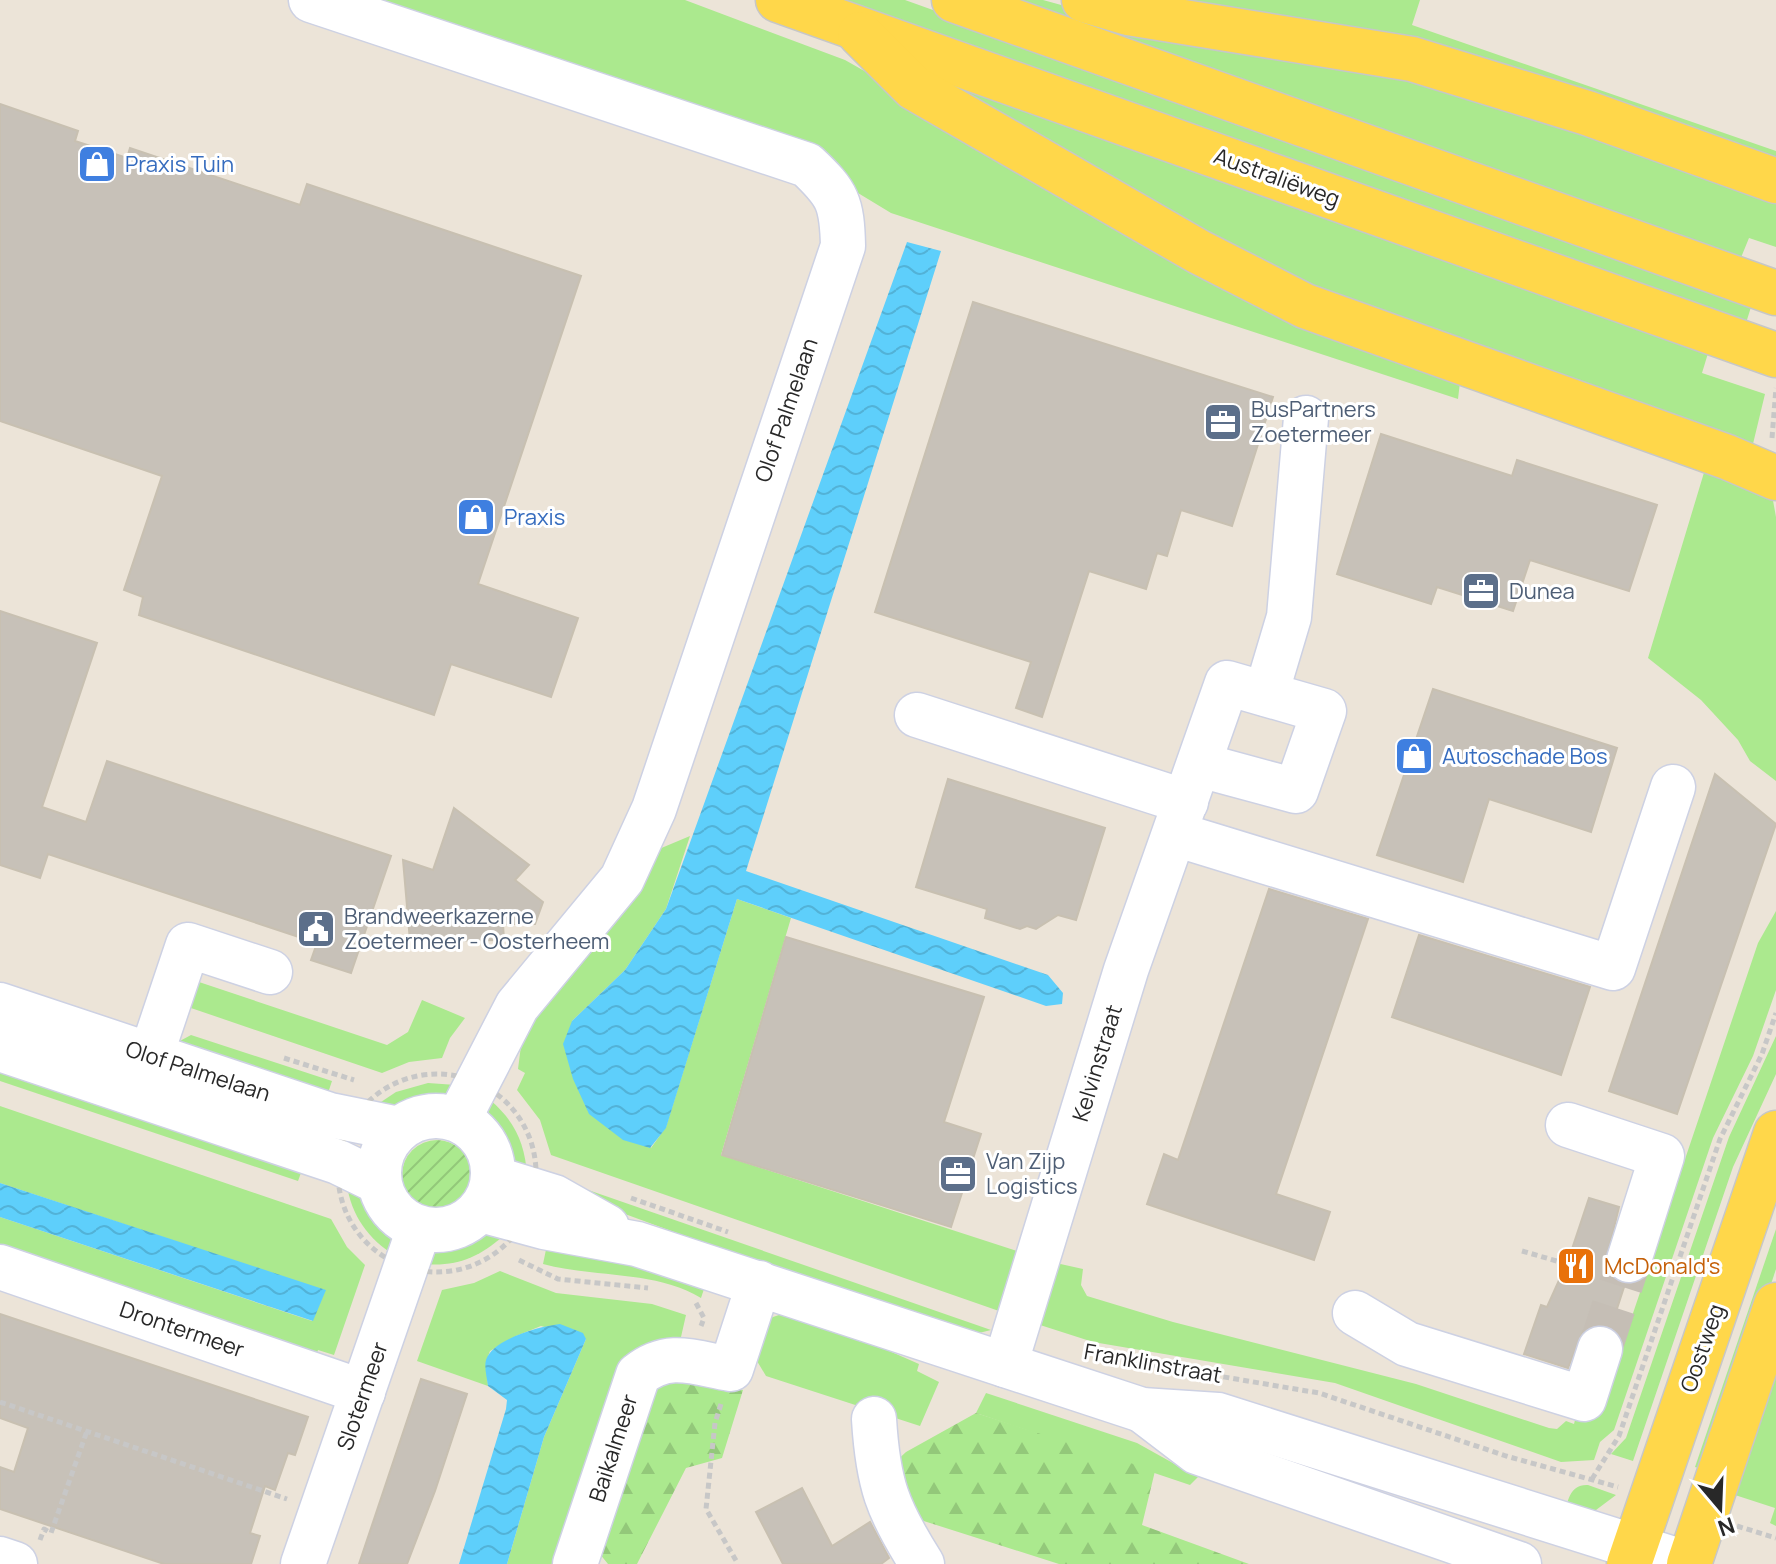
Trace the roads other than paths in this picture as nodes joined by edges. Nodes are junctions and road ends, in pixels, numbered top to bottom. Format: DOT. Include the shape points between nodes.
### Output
graph roads {
  1 [pos="311,0"];
  2 [pos="778,0"];
  3 [pos="954,0"];
  4 [pos="1084,0"];
  5 [pos="853,26"];
  6 [pos="1776,181"];
  7 [pos="1768,290"];
  8 [pos="1759,349"];
  9 [pos="1306,418"];
  10 [pos="1776,478"];
  11 [pos="1266,694"];
  12 [pos="917,715"];
  13 [pos="1673,787"];
  14 [pos="1187,800"];
  15 [pos="270,972"];
  16 [pos="0,1005"];
  17 [pos="0,1049"];
  18 [pos="152,1055"];
  19 [pos="137,1096"];
  20 [pos="458,1120"];
  21 [pos="1568,1125"];
  22 [pos="399,1129"];
  23 [pos="1776,1133"];
  24 [pos="379,1182"];
  25 [pos="487,1194"];
  26 [pos="419,1229"];
  27 [pos="1629,1260"];
  28 [pos="0,1267"];
  29 [pos="759,1283"];
  30 [pos="1776,1305"];
  31 [pos="1355,1313"];
  32 [pos="1600,1349"];
  33 [pos="1005,1365"];
  34 [pos="363,1392"];
  35 [pos="1142,1410"];
  36 [pos="874,1419"];
  37 [pos="1631,1555"];
  38 [pos="303,1564"];
  39 [pos="575,1564"];
  40 [pos="922,1564"];
  41 [pos="1519,1564"];
  42 [pos="1689,1564"];
  1 -- 20 [label="street, Olof Palmelaan" via="807,165 831,188 842,208 843,246 654,809 622,879 517,1006"];
  2 -- 5 [label="main road, Australiëweg"];
  3 -- 7 [label="main road"];
  4 -- 6 [label="main road" via="1144,16 1412,59 1587,113"];
  5 -- 8 [label="main road, Australiëweg"];
  5 -- 10 [label="main road" via="914,88 1199,252 1305,306"];
  9 -- 11 [label="street" via="1289,617"];
  11 -- 14 [label="street, Kelvinstraat" via="1227,683"];
  11 -- 14 [label="street, Kelvinstraat" via="1324,711 1296,791"];
  12 -- 14 [label="street"];
  13 -- 14 [label="street" via="1613,968"];
  14 -- 33 [label="street, Kelvinstraat" via="1126,970"];
  15 -- 18 [label="street" via="188,945"];
  16 -- 18 [label="street, Olof Palmelaan"];
  17 -- 19 [label="street, Olof Palmelaan"];
  18 -- 19 [label="street"];
  18 -- 22 [label="street, Olof Palmelaan" via="330,1115"];
  19 -- 24 [label="street, Olof Palmelaan" via="338,1162"];
  20 -- 22 [label="street" via="417,1119"];
  20 -- 25 [label="street" via="474,1130 492,1160"];
  21 -- 27 [label="street" via="1662,1156"];
  22 -- 24 [label="street" via="383,1153"];
  23 -- 37 [label="main road, Oostweg"];
  24 -- 26 [label="street" via="392,1211"];
  25 -- 26 [label="street" via="453,1228"];
  25 -- 29 [label="street, Franklinstraat" via="554,1197 637,1244"];
  26 -- 34 [label="street, Slotermeer"];
  28 -- 34 [label="street, Drontermeer"];
  29 -- 33 [label="street, Franklinstraat"];
  29 -- 39 [label="street, Baikalmeer" via="731,1369 668,1358 638,1375"];
  30 -- 42 [label="main road"];
  31 -- 32 [label="street" via="1407,1344 1584,1399"];
  33 -- 35 [label="street, Franklinstraat"];
  34 -- 38 [label="street, Slotermeer"];
  35 -- 37 [label="street, Franklinstraat" via="1218,1415"];
  35 -- 41 [label="street, Franklinstraat" via="1197,1452"];
  36 -- 40 [label="street" via="884,1496"];
  37 -- 42 [label="street, Franklinstraat"];
}
